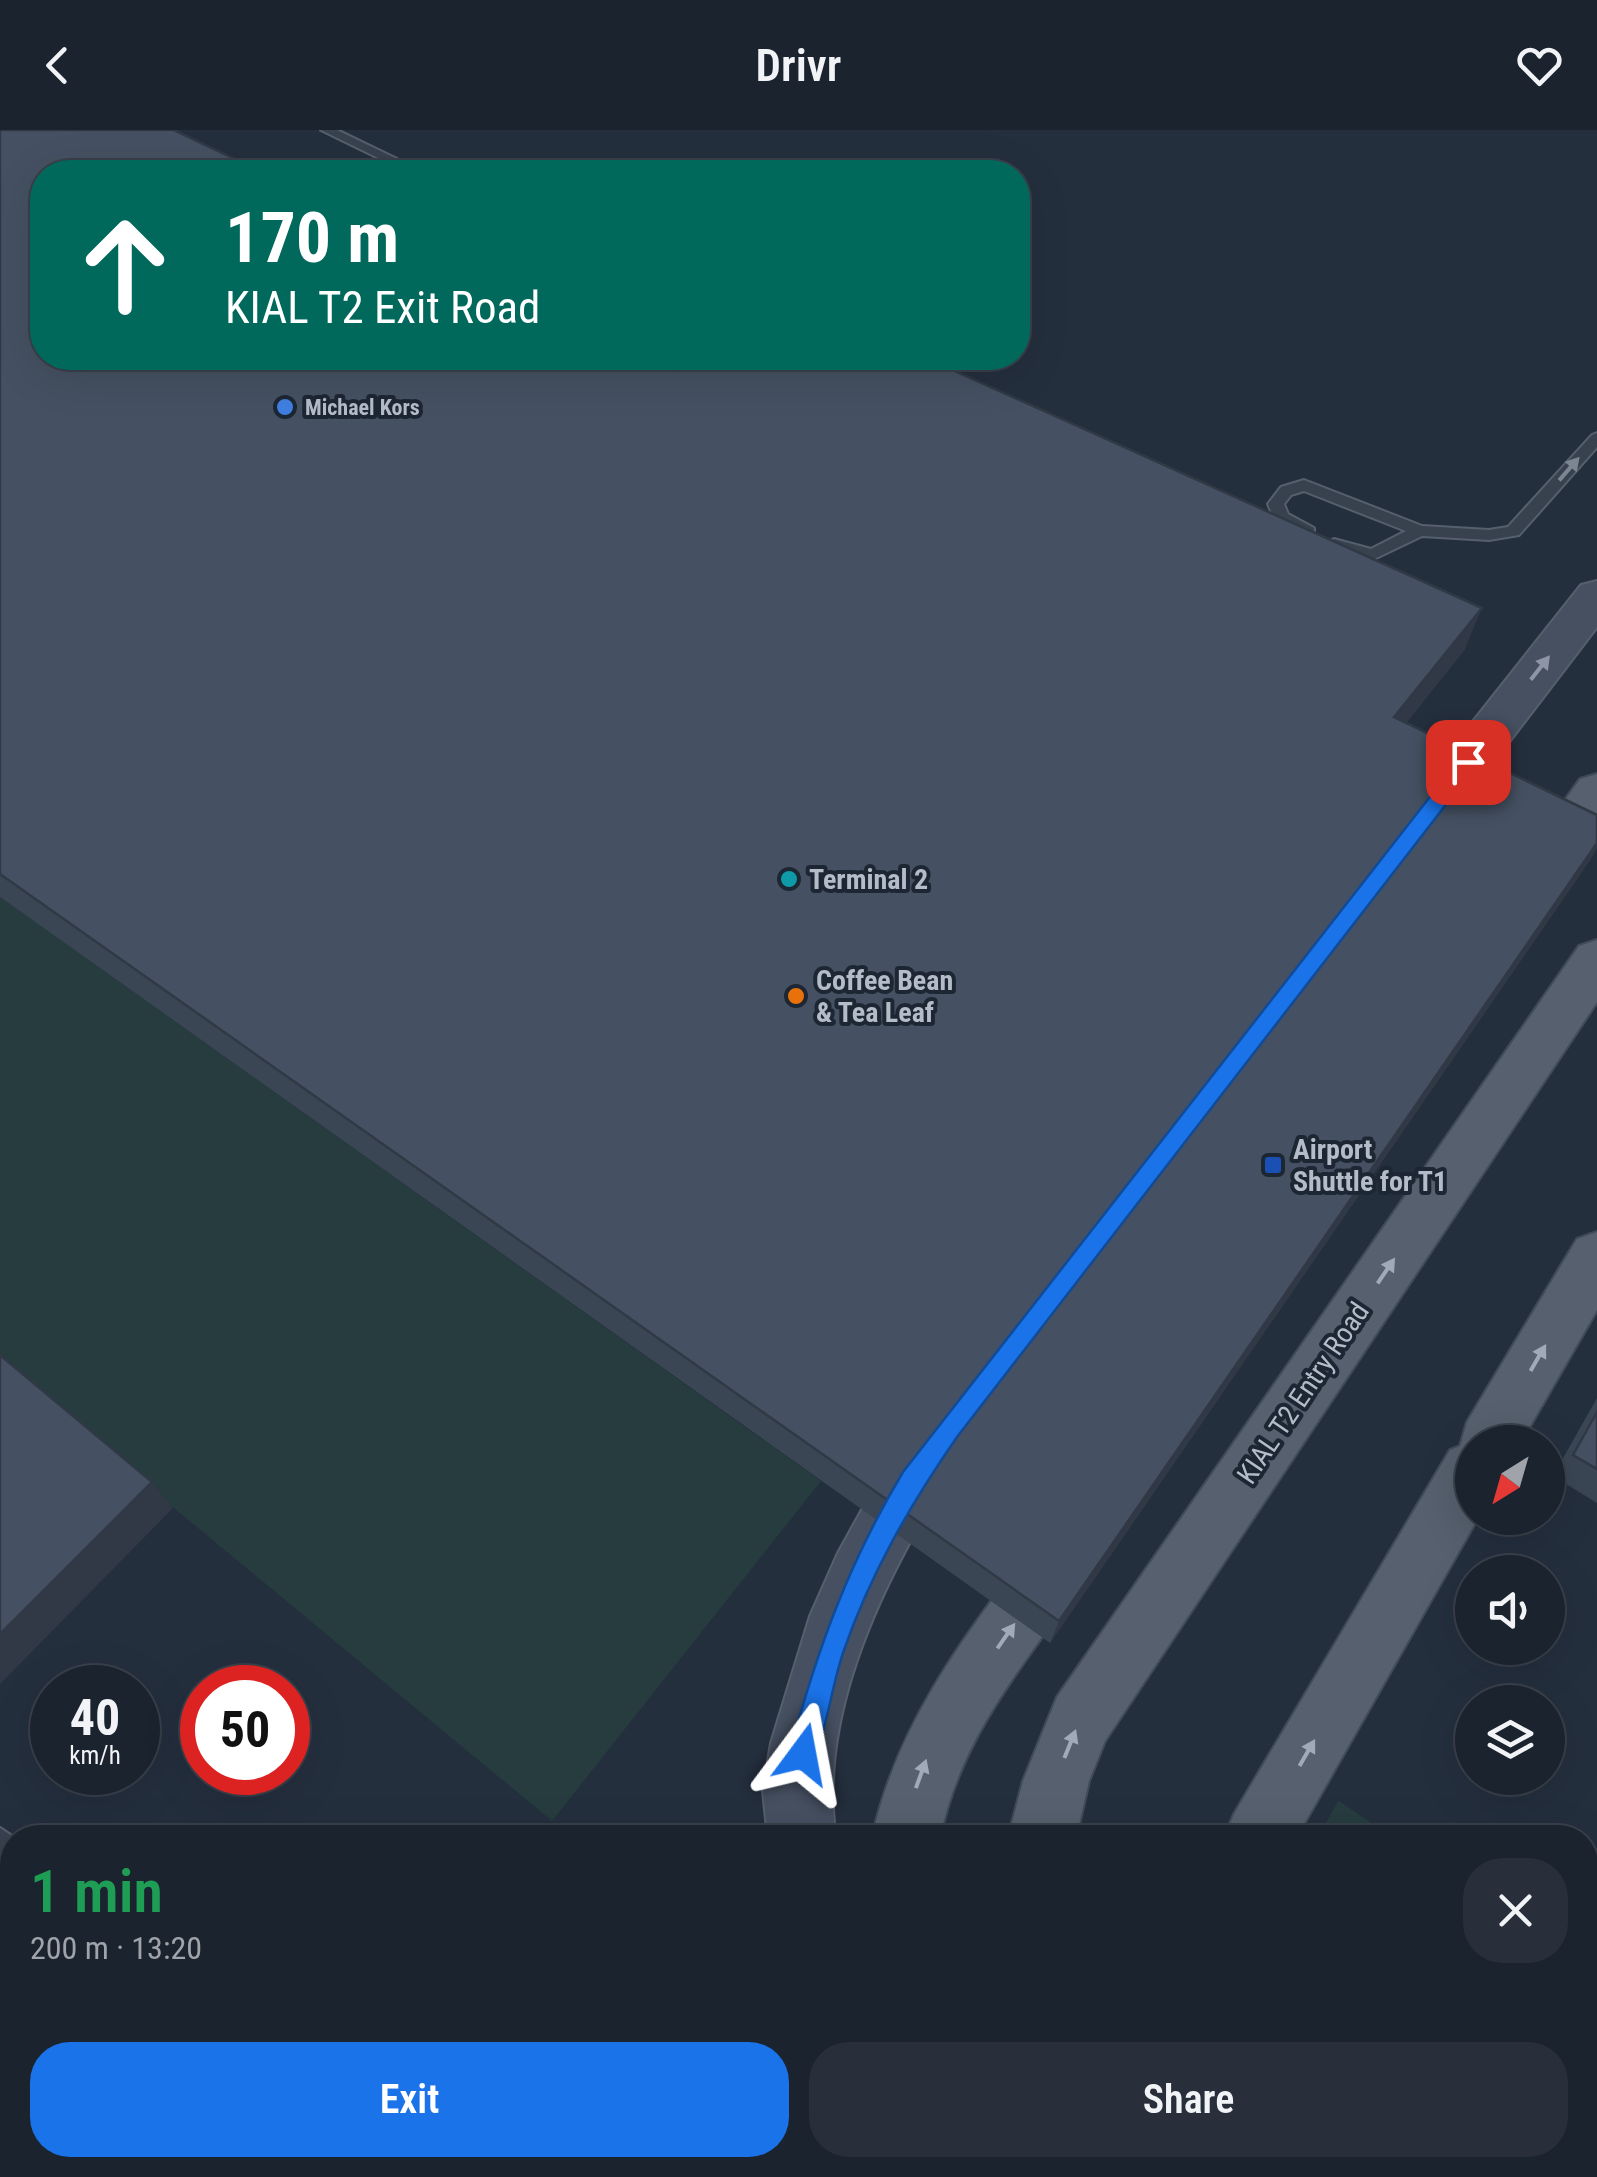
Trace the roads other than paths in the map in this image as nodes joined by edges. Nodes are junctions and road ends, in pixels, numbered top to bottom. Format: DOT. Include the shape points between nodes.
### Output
graph roads {
  1 [pos="328,130"];
  2 [pos="392,160"];
  3 [pos="1597,438"];
  4 [pos="1420,531"];
  5 [pos="1597,596"];
  6 [pos="1597,792"];
  7 [pos="1407,840"];
  8 [pos="1519,904"];
  9 [pos="1596,962"];
  10 [pos="1597,1257"];
  11 [pos="960,1413"];
  12 [pos="1498,1425"];
  13 [pos="1455,1499"];
  14 [pos="1087,1521"];
  15 [pos="800,1825"];
  16 [pos="908,1825"];
  17 [pos="1045,1825"];
  18 [pos="1266,1825"];
  1 -- 2 [label="lane"];
  4 -- 3 [label="lane, one-way" via="1513,531"];
  4 -- 4 [label="lane" via="1304,486 1286,491 1276,504 1296,527 1354,552 1372,555"];
  7 -- 5 [label="main road, one-way"];
  6 -- 8 [label="main road"];
  17 -- 9 [label="main road, KIAL T2 Entry Road, one-way" via="1080,1720"];
  12 -- 10 [label="main road, one-way"];
  11 -- 15 [label="main road" via="904,1494 851,1596 810,1720 796,1787"];
  18 -- 13 [label="main road, one-way"];
  16 -- 14 [label="main road, one-way" via="930,1750"];
}
